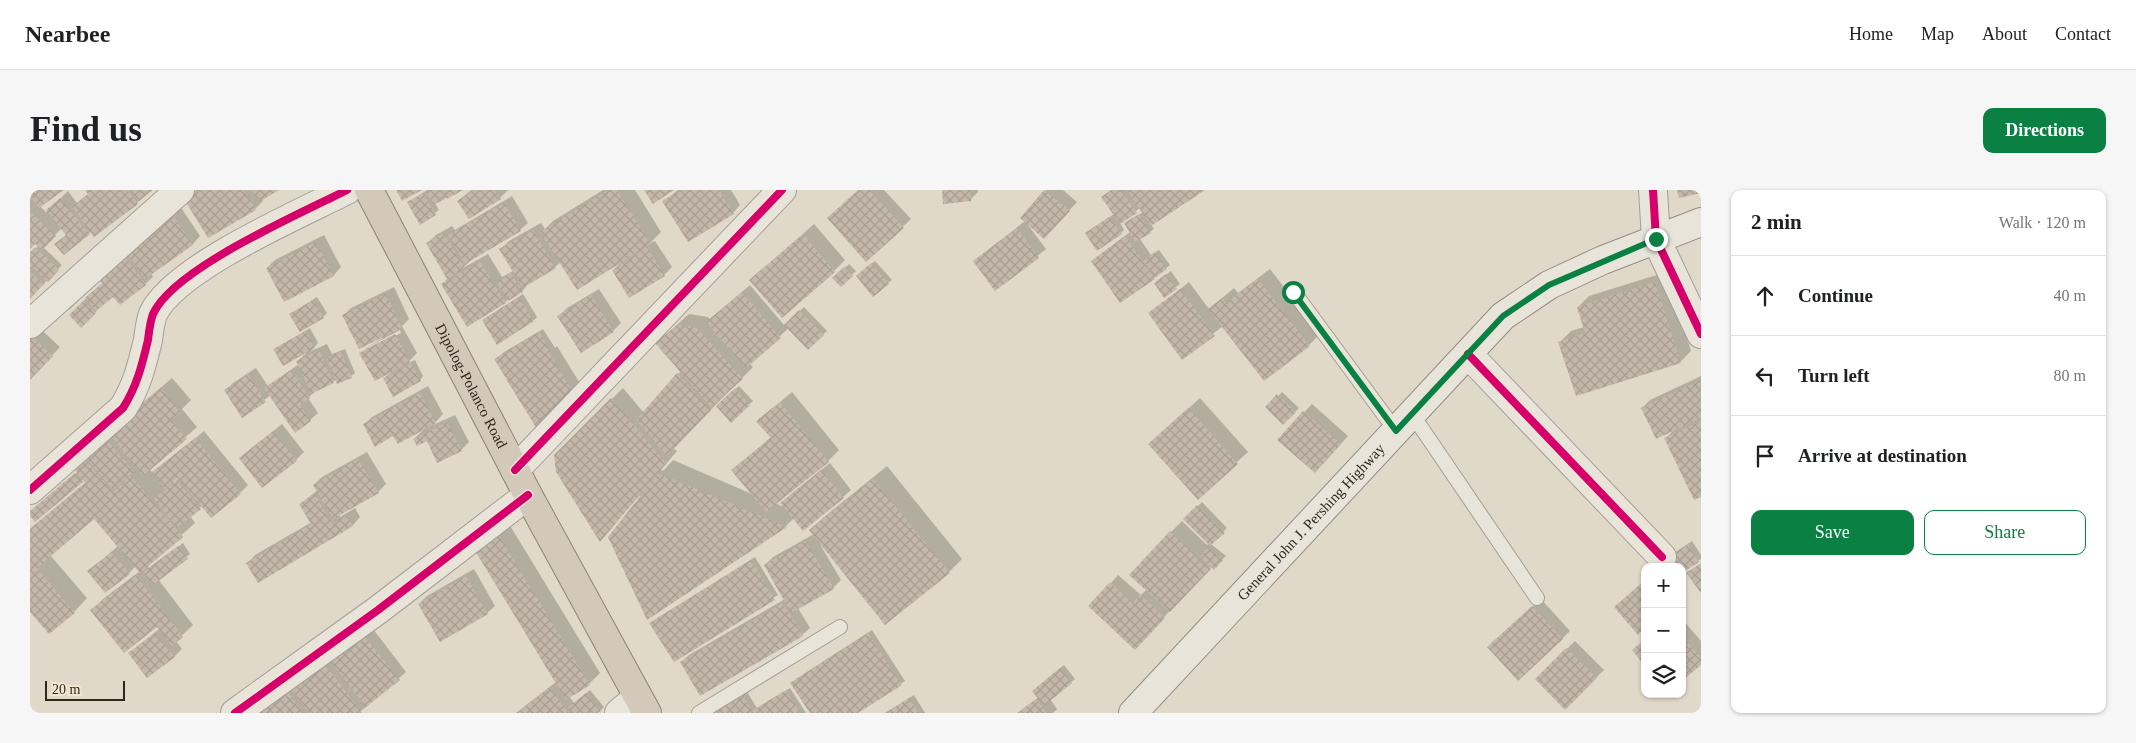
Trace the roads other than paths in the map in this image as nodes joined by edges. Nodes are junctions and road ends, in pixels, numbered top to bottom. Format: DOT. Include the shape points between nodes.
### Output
graph roads {
  1 [pos="180,190"];
  2 [pos="347,190"];
  3 [pos="369,190"];
  4 [pos="782,190"];
  5 [pos="1653,190"];
  6 [pos="1701,222"];
  7 [pos="1656,239"];
  8 [pos="1293,292"];
  9 [pos="30,324"];
  10 [pos="1701,334"];
  11 [pos="1468,354"];
  12 [pos="1404,423"];
  13 [pos="515,470"];
  14 [pos="30,490"];
  15 [pos="528,495"];
  16 [pos="1662,557"];
  17 [pos="1537,598"];
  18 [pos="840,626"];
  19 [pos="635,708"];
  20 [pos="235,713"];
  21 [pos="699,713"];
  22 [pos="1133,713"];
  1 -- 9 [label="street"];
  2 -- 14 [label="street" via="245,241 180,281 163,298 153,315 141,372 123,408"];
  3 -- 13 [label="highway, Dipolog-Polanco Road"];
  4 -- 13 [label="street"];
  5 -- 7 [label="street"];
  6 -- 7 [label="street, General John J. Pershing Highway"];
  7 -- 10 [label="street"];
  7 -- 11 [label="street, General John J. Pershing Highway" via="1549,285 1503,316"];
  8 -- 12 [label="lane"];
  11 -- 12 [label="street, General John J. Pershing Highway"];
  11 -- 16 [label="street"];
  12 -- 17 [label="lane"];
  12 -- 22 [label="street, General John J. Pershing Highway"];
  13 -- 15 [label="highway, Dipolog-Polanco Road"];
  15 -- 19 [label="highway, Dipolog-Polanco Road"];
  15 -- 20 [label="street" via="378,610"];
  18 -- 21 [label="lane"];
}
